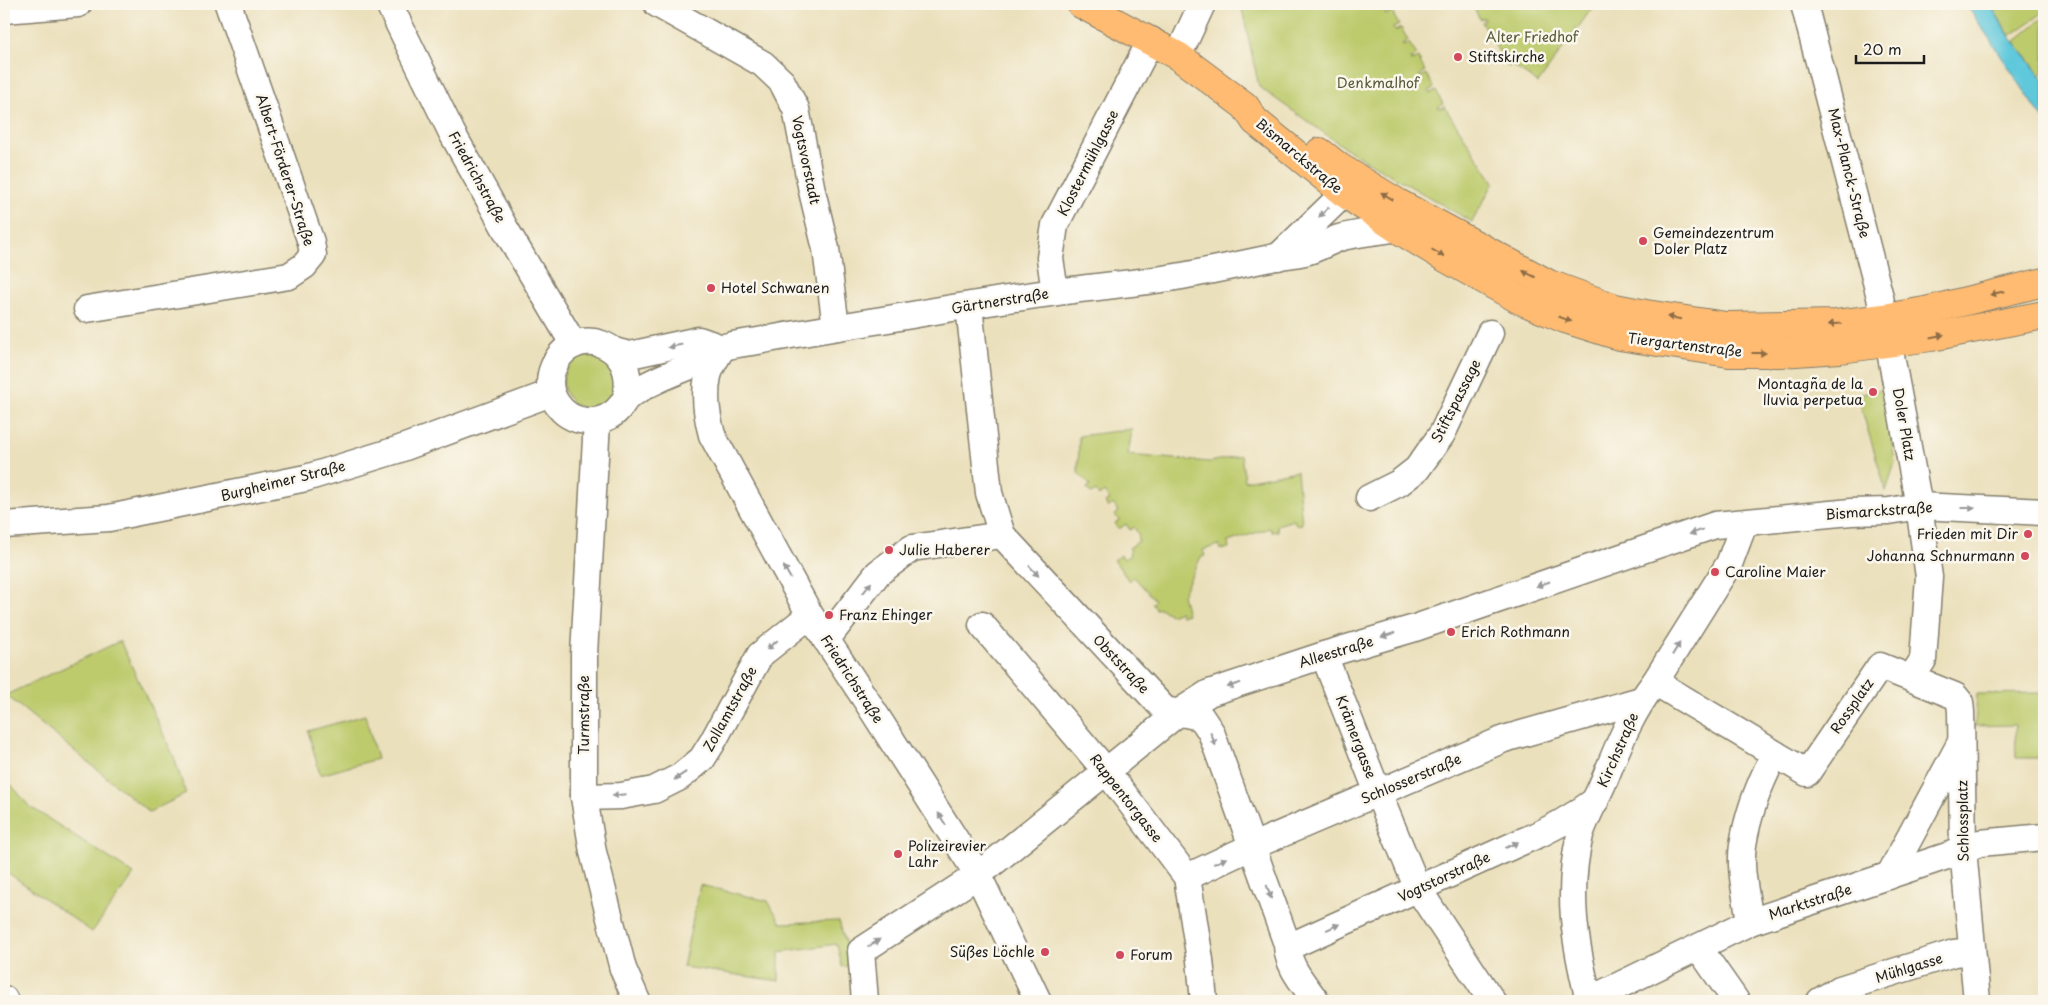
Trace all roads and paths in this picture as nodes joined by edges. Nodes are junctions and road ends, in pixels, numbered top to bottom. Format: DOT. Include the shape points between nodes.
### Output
graph roads {
  1 [pos="78,4"];
  2 [pos="228,4"];
  3 [pos="389,4"];
  4 [pos="657,4"];
  5 [pos="1081,4"];
  6 [pos="1202,4"];
  7 [pos="1804,4"];
  8 [pos="4,10"];
  9 [pos="1151,40"];
  10 [pos="1178,56"];
  11 [pos="1353,191"];
  12 [pos="1396,228"];
  13 [pos="1338,238"];
  14 [pos="1278,257"];
  15 [pos="2044,282"];
  16 [pos="1055,292"];
  17 [pos="969,306"];
  18 [pos="87,309"];
  19 [pos="2044,315"];
  20 [pos="836,327"];
  21 [pos="1886,330"];
  22 [pos="1490,333"];
  23 [pos="574,345"];
  24 [pos="722,348"];
  25 [pos="614,351"];
  26 [pos="551,393"];
  27 [pos="626,397"];
  28 [pos="597,421"];
  29 [pos="1369,498"];
  30 [pos="1919,506"];
  31 [pos="2044,512"];
  32 [pos="1744,524"];
  33 [pos="4,525"];
  34 [pos="1002,534"];
  35 [pos="810,615"];
  36 [pos="982,625"];
  37 [pos="826,640"];
  38 [pos="1324,655"];
  39 [pos="1911,678"];
  40 [pos="1648,691"];
  41 [pos="1178,712"];
  42 [pos="1962,741"];
  43 [pos="1774,754"];
  44 [pos="1107,772"];
  45 [pos="1378,794"];
  46 [pos="584,797"];
  47 [pos="1596,800"];
  48 [pos="2044,837"];
  49 [pos="1253,846"];
  50 [pos="1963,849"];
  51 [pos="1938,870"];
  52 [pos="978,875"];
  53 [pos="1187,876"];
  54 [pos="1889,876"];
  55 [pos="1418,889"];
  56 [pos="1968,900"];
  57 [pos="1750,922"];
  58 [pos="1288,944"];
  59 [pos="1698,948"];
  60 [pos="1972,952"];
  61 [pos="637,1001"];
  62 [pos="865,1001"];
  63 [pos="1038,1001"];
  64 [pos="1204,1001"];
  65 [pos="1316,1001"];
  66 [pos="1492,1001"];
  67 [pos="1588,1001"];
  68 [pos="1736,1001"];
  69 [pos="1820,1001"];
  70 [pos="1977,1001"];
  1 -- 8 [label="street"];
  2 -- 18 [label="street, Albert-Förderer-Straße" via="312,242 313,255 290,276"];
  3 -- 23 [label="street, Friedrichstraße" via="452,132"];
  4 -- 20 [label="street, Vogtsvorstadt" via="763,64 782,82 796,109 826,249"];
  5 -- 9 [label="main road, Bismarckstraße"];
  6 -- 10 [label="street"];
  7 -- 21 [label="street, Max-Planck-Straße"];
  9 -- 10 [label="main road, Bismarckstraße"];
  9 -- 16 [label="street, Klostermühlgasse" via="1055,225 1050,258"];
  10 -- 11 [label="main road, Bismarckstraße" via="1245,106 1255,121"];
  11 -- 12 [label="main road, Tiergartenstraße"];
  11 -- 13 [label="street" via="1348,225"];
  11 -- 14 [label="street, one-way"];
  21 -- 11 [label="main road, Tiergartenstraße, one-way" via="1836,324 1726,326 1616,308 1525,273 1398,203"];
  12 -- 13 [label="street, Gärtnerstraße"];
  12 -- 21 [label="main road, Tiergartenstraße, one-way" via="1520,300 1564,319 1618,336 1729,353 1781,353 1840,349"];
  13 -- 14 [label="street, Gärtnerstraße" via="1322,247"];
  14 -- 16 [label="street, Gärtnerstraße" via="1183,276"];
  15 -- 21 [label="main road, Tiergartenstraße, one-way" via="1925,310"];
  16 -- 17 [label="street, Gärtnerstraße"];
  17 -- 20 [label="street, Gärtnerstraße"];
  17 -- 34 [label="street, Obststraße" via="989,493"];
  21 -- 19 [label="main road, Tiergartenstraße, one-way" via="1931,337"];
  20 -- 24 [label="street, Gärtnerstraße"];
  21 -- 30 [label="street, Doler Platz"];
  22 -- 29 [label="street, Stiftspassage" via="1442,434 1417,469 1399,483"];
  23 -- 25 [label="street" via="595,342"];
  23 -- 26 [label="street" via="564,351 552,370"];
  24 -- 25 [label="street, Gärtnerstraße, one-way" via="700,340 630,355"];
  24 -- 27 [label="street, Gärtnerstraße" via="704,360"];
  35 -- 24 [label="street, Friedrichstraße, one-way" via="712,435 706,400 708,376"];
  25 -- 27 [label="street" via="628,372"];
  26 -- 28 [label="street" via="564,412 574,418"];
  26 -- 33 [label="street, Burgheimer Straße" via="397,450 306,478 109,518"];
  27 -- 28 [label="street" via="610,416"];
  28 -- 46 [label="street, Turmstraße" via="584,654"];
  30 -- 31 [label="street, Bismarckstraße, one-way"];
  30 -- 32 [label="street, Bismarckstraße"];
  30 -- 39 [label="street" via="1929,577 1923,660"];
  32 -- 38 [label="street, Alleestraße, one-way" via="1715,525 1415,628"];
  40 -- 32 [label="street, Kirchstraße, one-way" via="1729,564"];
  37 -- 34 [label="street, one-way" via="878,573 912,548"];
  34 -- 41 [label="street, Obststraße, one-way" via="1165,710"];
  35 -- 37 [label="street, Friedrichstraße"];
  35 -- 46 [label="street, Zollamtstraße, one-way" via="760,655 702,759 680,777 654,790 621,796"];
  36 -- 44 [label="street, Rappentorgasse"];
  52 -- 37 [label="street, Friedrichstraße, one-way"];
  38 -- 41 [label="street, Alleestraße, one-way" via="1209,693"];
  38 -- 45 [label="street, Krämergasse"];
  39 -- 42 [label="street, Schlossplatz" via="1955,696 1960,702"];
  39 -- 43 [label="street, Rossplatz" via="1880,666 1807,773"];
  40 -- 43 [label="street, Rossplatz"];
  40 -- 45 [label="street, Schlosserstraße" via="1504,740"];
  40 -- 47 [label="street, Kirchstraße" via="1616,750"];
  41 -- 44 [label="street, Alleestraße"];
  41 -- 49 [label="street, Obststraße, one-way" via="1201,717 1211,732"];
  42 -- 50 [label="street, Schlossplatz"];
  42 -- 54 [label="street, Schlossplatz" via="1902,846"];
  43 -- 57 [label="street" via="1755,796 1743,846"];
  44 -- 52 [label="street, Alleestraße"];
  44 -- 53 [label="street, Rappentorgasse"];
  45 -- 49 [label="street, Schlosserstraße"];
  45 -- 55 [label="street, Krämergasse"];
  46 -- 61 [label="street, Turmstraße" via="593,852 621,959"];
  55 -- 47 [label="street, Vogtstorstraße, one-way" via="1547,831"];
  47 -- 67 [label="street, Kirchstraße" via="1581,834 1572,904 1576,947"];
  48 -- 50 [label="street, Marktstraße" via="1980,843"];
  53 -- 49 [label="street, Schlosserstraße, one-way"];
  49 -- 58 [label="street, Obststraße, one-way"];
  50 -- 51 [label="street, Marktstraße"];
  50 -- 56 [label="street, Schlossplatz"];
  51 -- 54 [label="street, Marktstraße"];
  51 -- 56 [label="street, Schlossplatz"];
  62 -- 52 [label="street, Alleestraße, one-way" via="861,951"];
  52 -- 63 [label="street, Friedrichstraße"];
  53 -- 64 [label="street, Rappentorgasse"];
  54 -- 57 [label="street, Marktstraße"];
  58 -- 55 [label="street, Vogtstorstraße, one-way" via="1295,944"];
  55 -- 66 [label="street, Krämergasse"];
  56 -- 60 [label="street, Schlossplatz"];
  57 -- 59 [label="street, Marktstraße"];
  58 -- 65 [label="street, Obststraße" via="1287,954 1291,963"];
  59 -- 67 [label="street, Marktstraße"];
  59 -- 68 [label="street"];
  60 -- 69 [label="street, Mühlgasse" via="1954,953 1840,989"];
  60 -- 70 [label="street, Schlossplatz"];
}
